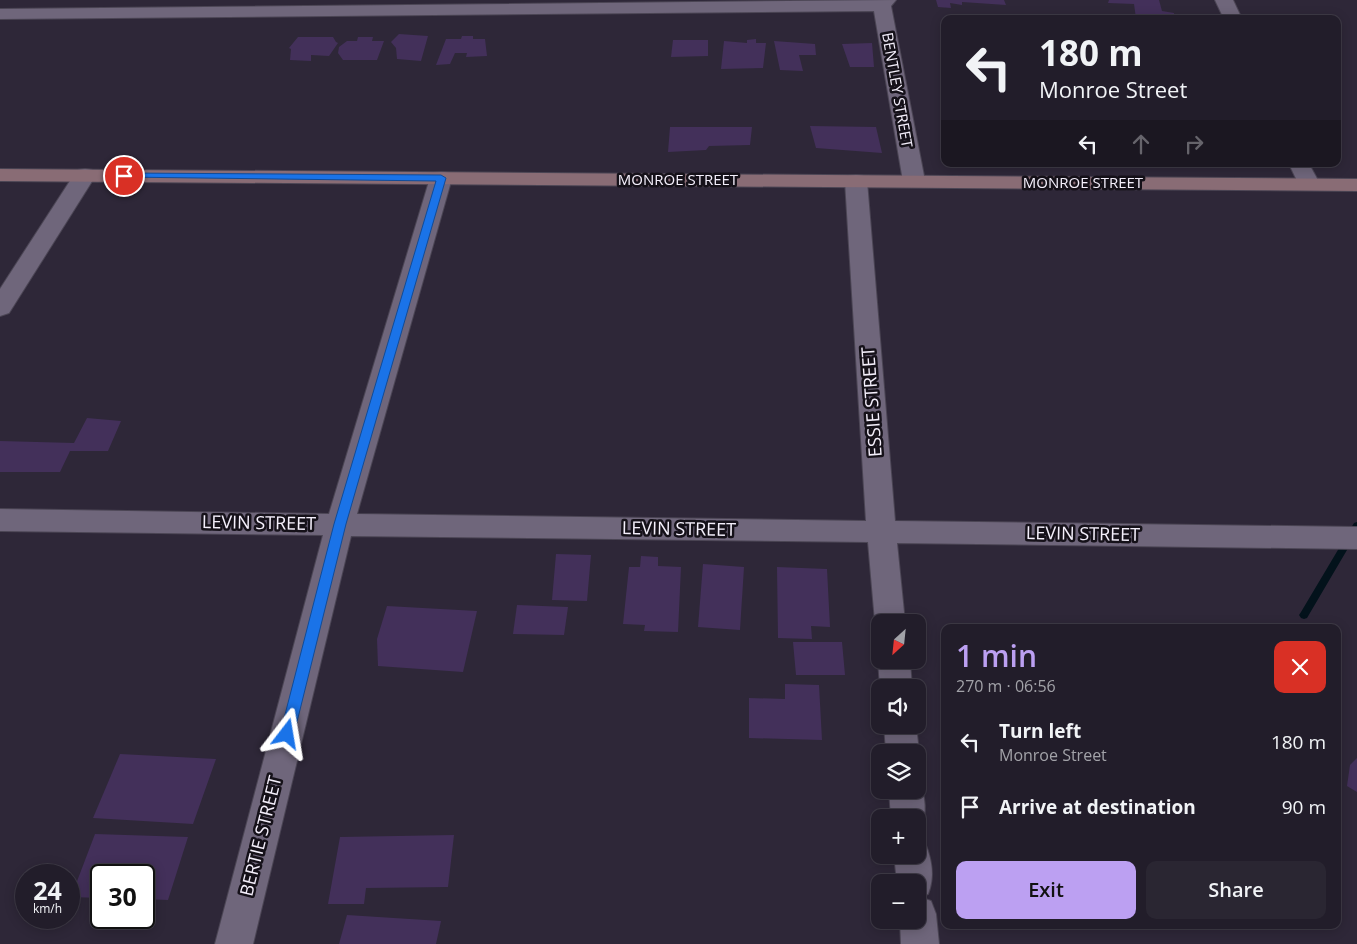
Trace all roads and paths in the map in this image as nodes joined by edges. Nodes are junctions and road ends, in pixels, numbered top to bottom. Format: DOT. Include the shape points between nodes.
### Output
graph roads {
  1 [pos="1224,0"];
  2 [pos="884,3"];
  3 [pos="0,14"];
  4 [pos="1231,15"];
  5 [pos="1300,167"];
  6 [pos="0,175"];
  7 [pos="85,175"];
  8 [pos="441,178"];
  9 [pos="856,181"];
  10 [pos="914,181"];
  11 [pos="1309,184"];
  12 [pos="1357,185"];
  13 [pos="0,308"];
  14 [pos="0,520"];
  15 [pos="340,524"];
  16 [pos="881,531"];
  17 [pos="1357,538"];
  18 [pos="889,614"];
  19 [pos="919,929"];
  20 [pos="234,944"];
  21 [pos="920,944"];
  1 -- 4 [label="street"];
  2 -- 3 [label="street"];
  2 -- 10 [label="street, BENTLEY STREET"];
  5 -- 11 [label="street"];
  6 -- 7 [label="main road, MONROE STREET"];
  7 -- 8 [label="main road, MONROE STREET"];
  7 -- 13 [label="street"];
  8 -- 9 [label="main road, MONROE STREET"];
  8 -- 15 [label="street, BERTIE STREET"];
  9 -- 10 [label="main road, MONROE STREET"];
  9 -- 16 [label="street, ESSIE STREET"];
  10 -- 11 [label="main road, MONROE STREET"];
  11 -- 12 [label="main road, MONROE STREET"];
  14 -- 15 [label="street, LEVIN STREET"];
  15 -- 16 [label="street, LEVIN STREET"];
  15 -- 20 [label="street, BERTIE STREET"];
  16 -- 17 [label="street, LEVIN STREET"];
  16 -- 18 [label="street, ESSIE STREET"];
  19 -- 21 [label="street"];
}
